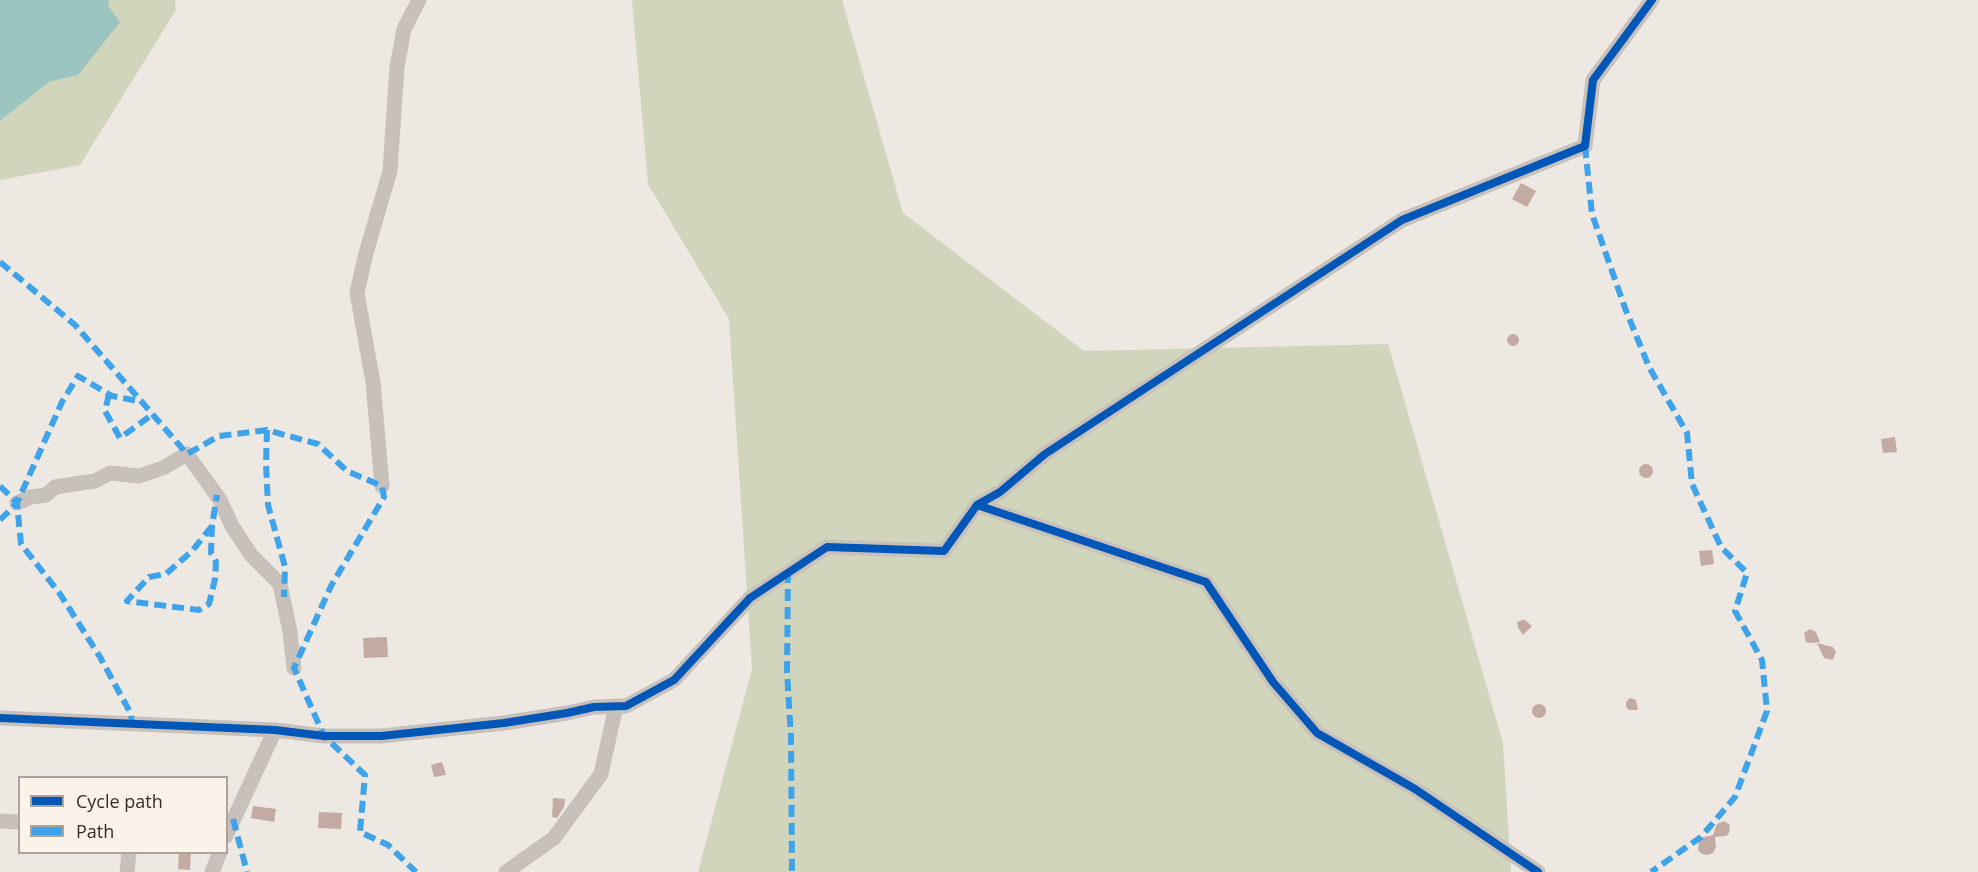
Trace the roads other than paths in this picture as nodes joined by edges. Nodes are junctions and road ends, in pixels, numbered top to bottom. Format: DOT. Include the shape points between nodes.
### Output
graph roads {
  1 [pos="419,0"];
  2 [pos="1652,0"];
  3 [pos="382,486"];
  4 [pos="17,503"];
  5 [pos="977,505"];
  6 [pos="294,668"];
  7 [pos="616,706"];
  8 [pos="0,718"];
  9 [pos="275,730"];
  10 [pos="0,821"];
  11 [pos="18,822"];
  12 [pos="228,832"];
  13 [pos="129,854"];
  14 [pos="219,854"];
  15 [pos="127,872"];
  16 [pos="212,872"];
  17 [pos="506,872"];
  18 [pos="1538,872"];
  1 -- 3 [label="street" via="404,28 390,171 357,293 373,382"];
  2 -- 5 [label="street" via="1593,80 1585,146 1402,220 1045,454 1000,492"];
  4 -- 6 [label="street" via="46,495 55,487 96,480 110,473 139,476 187,454 220,500 251,555 280,584"];
  5 -- 7 [label="street" via="944,551 827,547 750,598 674,680 626,706"];
  5 -- 18 [label="street" via="1206,582 1273,682 1317,733 1415,789"];
  7 -- 9 [label="street" via="381,736 324,736"];
  7 -- 17 [label="street" via="601,774 554,838"];
  8 -- 9 [label="street"];
  9 -- 12 [label="street"];
  10 -- 11 [label="street"];
  13 -- 15 [label="street"];
  14 -- 16 [label="street"];
}
